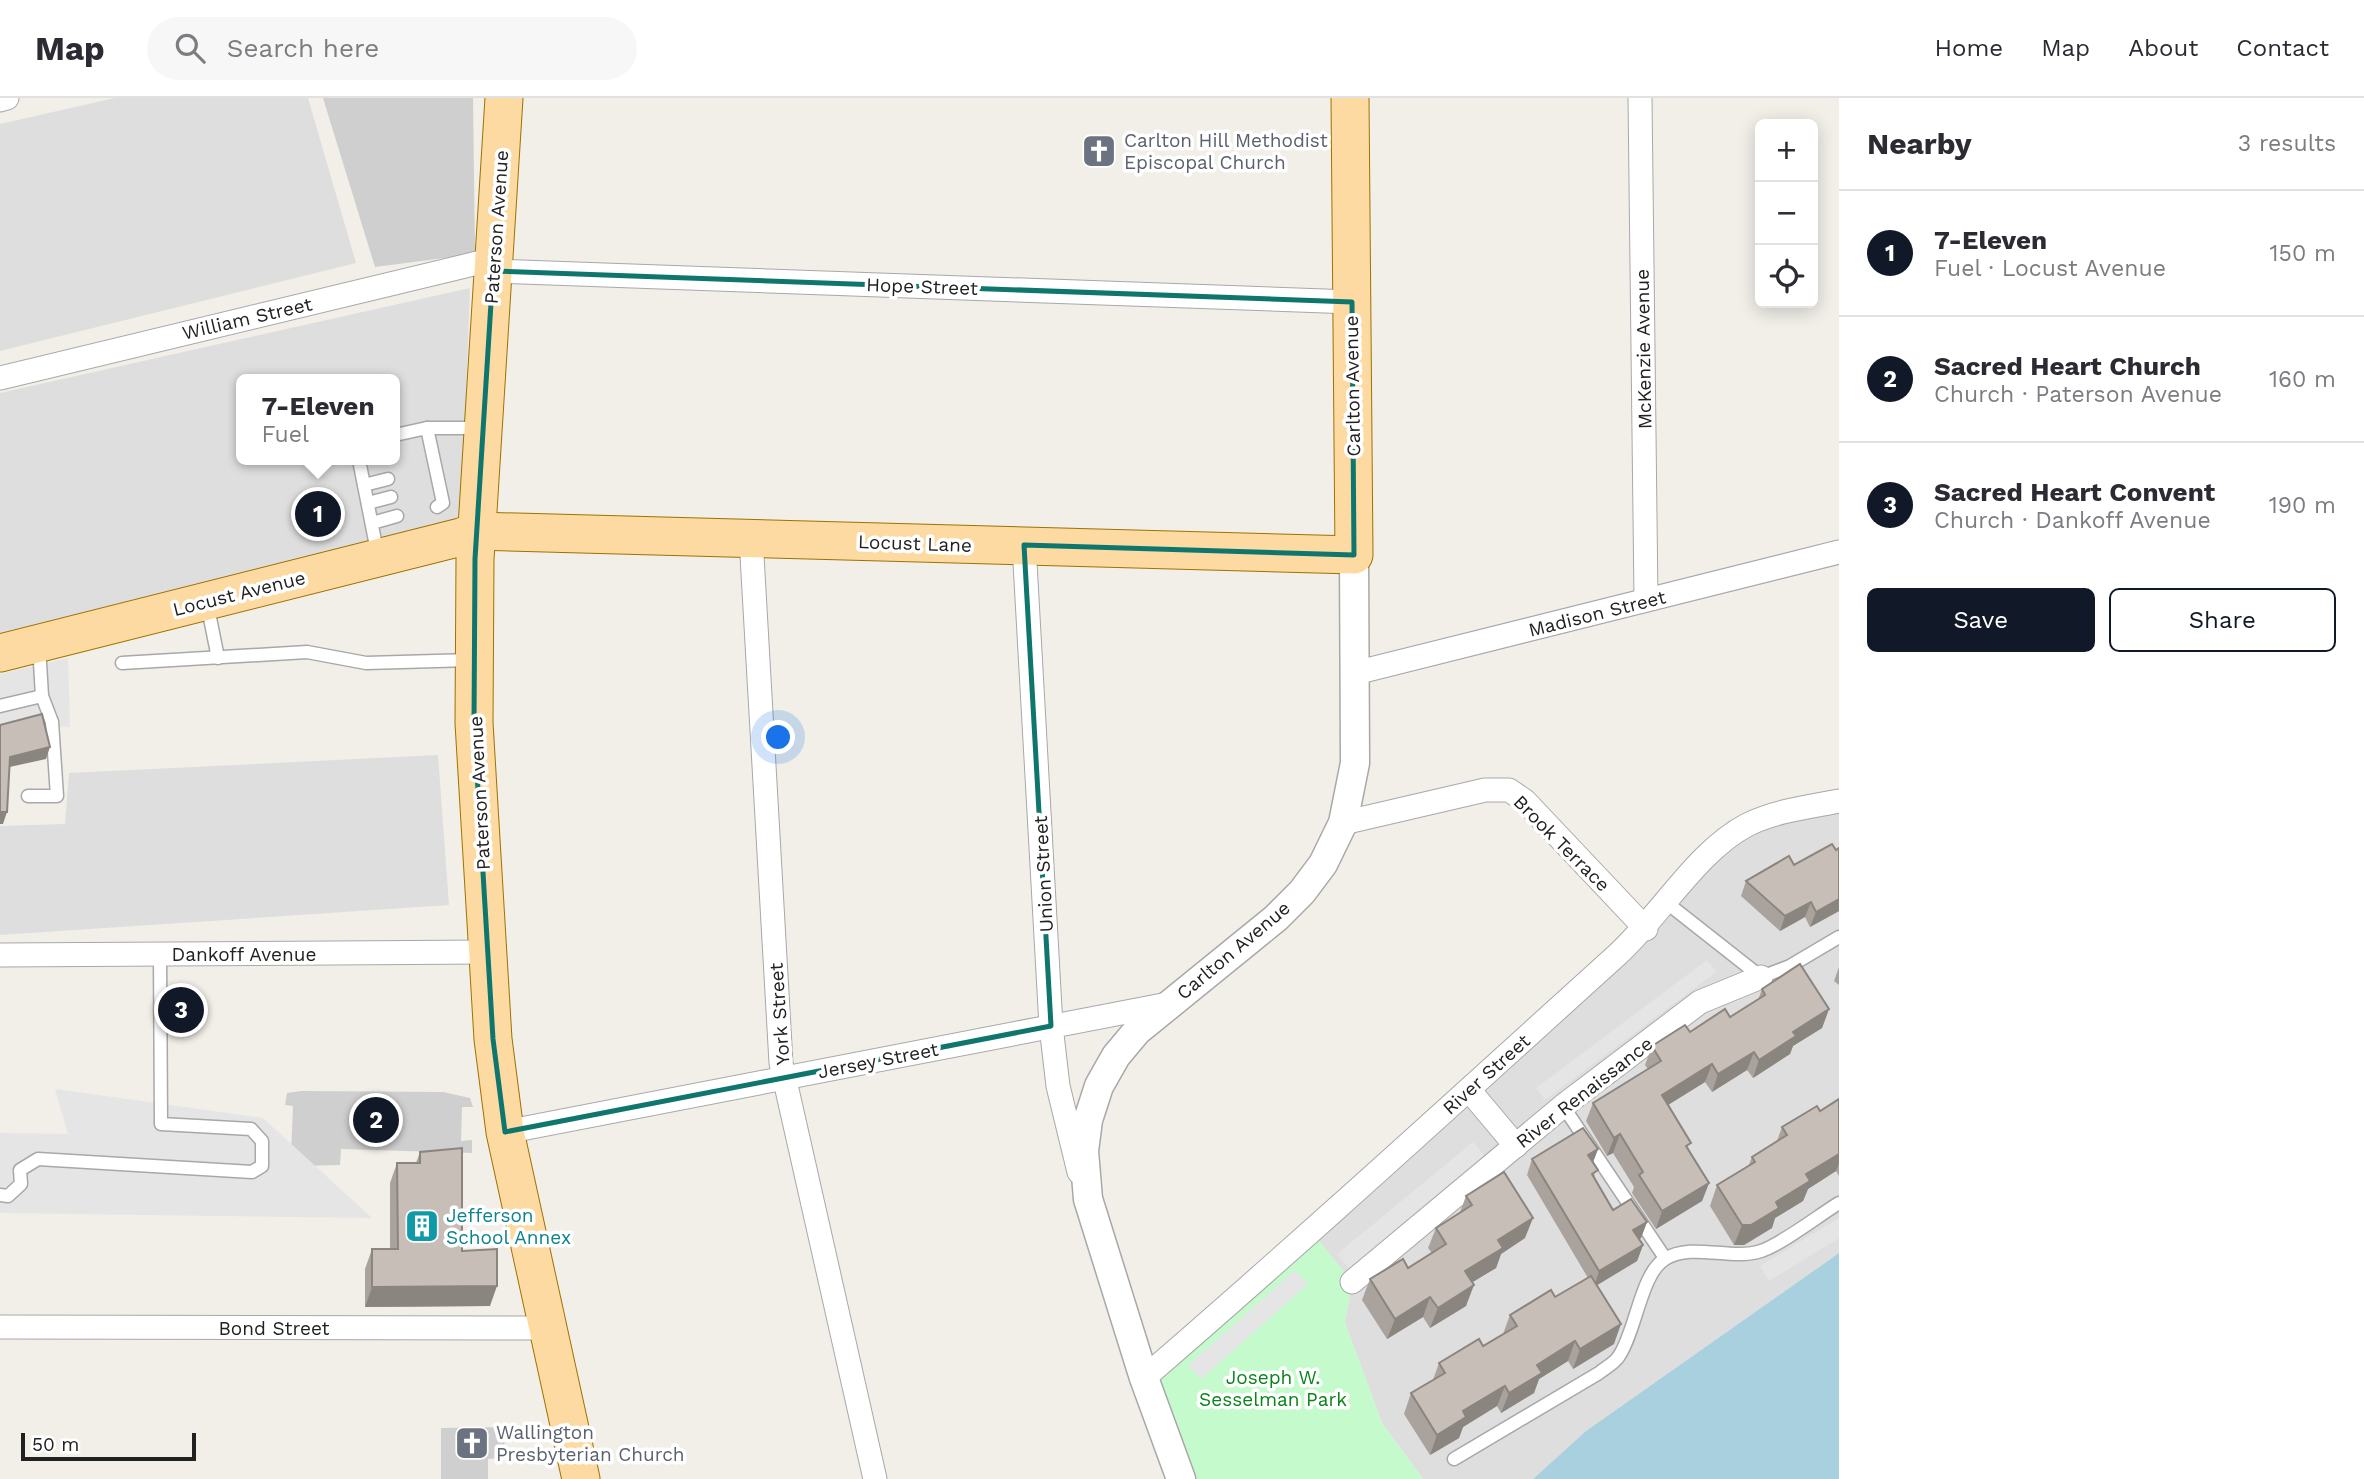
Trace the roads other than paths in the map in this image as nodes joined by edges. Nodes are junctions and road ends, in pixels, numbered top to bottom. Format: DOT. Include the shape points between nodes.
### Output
graph roads {
  1 [pos="8,98"];
  2 [pos="504,98"];
  3 [pos="1350,98"];
  4 [pos="1640,98"];
  5 [pos="0,100"];
  6 [pos="493,265"];
  7 [pos="1352,302"];
  8 [pos="0,377"];
  9 [pos="426,428"];
  10 [pos="483,428"];
  11 [pos="400,434"];
  12 [pos="360,465"];
  13 [pos="388,480"];
  14 [pos="364,485"];
  15 [pos="391,497"];
  16 [pos="368,503"];
  17 [pos="437,507"];
  18 [pos="397,516"];
  19 [pos="476,531"];
  20 [pos="751,538"];
  21 [pos="375,540"];
  22 [pos="1024,545"];
  23 [pos="1839,552"];
  24 [pos="1354,555"];
  25 [pos="1646,600"];
  26 [pos="206,602"];
  27 [pos="39,643"];
  28 [pos="0,653"];
  29 [pos="218,658"];
  30 [pos="475,660"];
  31 [pos="122,663"];
  32 [pos="1355,673"];
  33 [pos="42,696"];
  34 [pos="0,706"];
  35 [pos="27,796"];
  36 [pos="1839,801"];
  37 [pos="1343,823"];
  38 [pos="1667,903"];
  39 [pos="1646,929"];
  40 [pos="1839,937"];
  41 [pos="487,952"];
  42 [pos="160,954"];
  43 [pos="0,955"];
  44 [pos="1761,977"];
  45 [pos="1168,1003"];
  46 [pos="1051,1026"];
  47 [pos="784,1078"];
  48 [pos="1469,1090"];
  49 [pos="1563,1106"];
  50 [pos="505,1132"];
  51 [pos="1516,1146"];
  52 [pos="0,1195"];
  53 [pos="1088,1199"];
  54 [pos="1839,1203"];
  55 [pos="1665,1258"];
  56 [pos="1352,1282"];
  57 [pos="0,1328"];
  58 [pos="548,1328"];
  59 [pos="1144,1378"];
  60 [pos="1454,1460"];
  61 [pos="581,1479"];
  62 [pos="876,1479"];
  63 [pos="1181,1479"];
  1 -- 5 [label="street"];
  2 -- 6 [label="main road, Paterson Avenue"];
  3 -- 7 [label="main road, Carlton Avenue"];
  4 -- 25 [label="street, McKenzie Avenue"];
  6 -- 7 [label="street, Hope Street"];
  6 -- 8 [label="street, William Street"];
  6 -- 10 [label="main road, Paterson Avenue"];
  7 -- 24 [label="main road, Carlton Avenue"];
  9 -- 10 [label="lane"];
  9 -- 11 [label="lane"];
  9 -- 17 [label="lane" via="431,468 443,503"];
  10 -- 19 [label="main road, Paterson Avenue"];
  12 -- 14 [label="lane"];
  13 -- 14 [label="lane"];
  14 -- 16 [label="lane"];
  15 -- 16 [label="lane"];
  16 -- 21 [label="lane"];
  18 -- 21 [label="lane"];
  19 -- 20 [label="main road, Locust Lane"];
  19 -- 21 [label="main road, Locust Avenue"];
  19 -- 30 [label="main road, Paterson Avenue"];
  20 -- 22 [label="main road, Locust Lane"];
  20 -- 47 [label="street, York Street"];
  21 -- 26 [label="main road, Locust Avenue"];
  22 -- 24 [label="main road, Locust Lane"];
  22 -- 46 [label="street, Union Street"];
  23 -- 25 [label="street, Madison Street"];
  24 -- 32 [label="street, Carlton Avenue"];
  25 -- 32 [label="street, Madison Street"];
  26 -- 27 [label="main road, Locust Avenue"];
  26 -- 29 [label="lane"];
  27 -- 28 [label="main road, Locust Avenue"];
  27 -- 33 [label="lane"];
  29 -- 30 [label="lane" via="307,652 366,663"];
  29 -- 31 [label="lane"];
  30 -- 41 [label="main road, Paterson Avenue" via="474,723"];
  32 -- 37 [label="street, Carlton Avenue" via="1355,763"];
  33 -- 34 [label="lane"];
  33 -- 35 [label="lane" via="52,722 57,796"];
  36 -- 38 [label="street, River Street" via="1784,811 1747,825 1707,854"];
  37 -- 39 [label="street, Brook Terrace" via="1485,790 1509,790 1525,801"];
  37 -- 45 [label="street, Carlton Avenue" via="1322,864 1276,918"];
  38 -- 39 [label="street, River Street"];
  38 -- 44 [label="lane"];
  39 -- 48 [label="street, River Street"];
  40 -- 44 [label="lane, River Renaissance"];
  41 -- 42 [label="street, Dankoff Avenue"];
  41 -- 50 [label="main road, Paterson Avenue"];
  42 -- 43 [label="street, Dankoff Avenue"];
  42 -- 52 [label="lane" via="161,1124 251,1129 262,1141 262,1166 252,1172 38,1159 20,1170 21,1184 8,1196"];
  44 -- 49 [label="street, River Renaissance" via="1700,1002"];
  45 -- 46 [label="street, Jersey Street"];
  45 -- 53 [label="street, Carlton Avenue" via="1116,1056 1099,1086 1084,1151"];
  46 -- 47 [label="street, Jersey Street"];
  46 -- 53 [label="street, Union Street" via="1058,1086"];
  47 -- 50 [label="street, Jersey Street"];
  47 -- 62 [label="street, York Street"];
  48 -- 51 [label="street"];
  48 -- 59 [label="street, River Street"];
  49 -- 51 [label="street, River Renaissance"];
  49 -- 55 [label="lane"];
  50 -- 58 [label="main road, Paterson Avenue"];
  51 -- 56 [label="street, River Renaissance"];
  53 -- 59 [label="street, Carlton Avenue"];
  54 -- 55 [label="lane" via="1762,1251 1683,1253"];
  55 -- 60 [label="lane" via="1645,1287 1618,1358"];
  57 -- 58 [label="street, Bond Street"];
  58 -- 61 [label="main road, Paterson Avenue"];
  59 -- 63 [label="street, Carlton Avenue"];
}
